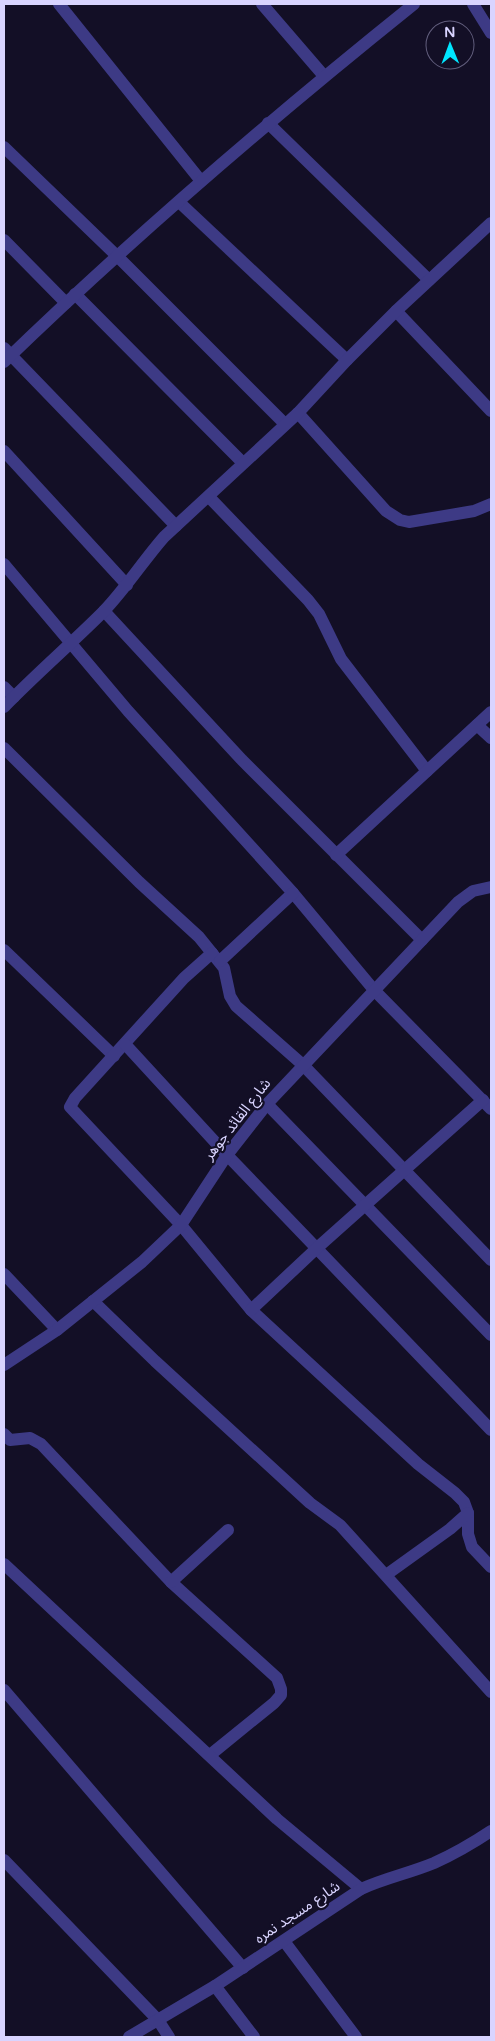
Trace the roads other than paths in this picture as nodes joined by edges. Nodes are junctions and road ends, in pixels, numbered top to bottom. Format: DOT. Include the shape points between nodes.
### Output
graph roads {
  1 [pos="58,4"];
  2 [pos="262,4"];
  3 [pos="414,4"];
  4 [pos="473,4"];
  5 [pos="491,33"];
  6 [pos="324,76"];
  7 [pos="268,123"];
  8 [pos="4,147"];
  9 [pos="201,181"];
  10 [pos="179,202"];
  11 [pos="491,222"];
  12 [pos="4,240"];
  13 [pos="117,256"];
  14 [pos="429,280"];
  15 [pos="70,298"];
  16 [pos="396,311"];
  17 [pos="6,355"];
  18 [pos="347,360"];
  19 [pos="491,411"];
  20 [pos="298,413"];
  21 [pos="285,424"];
  22 [pos="4,450"];
  23 [pos="243,463"];
  24 [pos="209,497"];
  25 [pos="491,504"];
  26 [pos="176,526"];
  27 [pos="4,564"];
  28 [pos="127,585"];
  29 [pos="104,611"];
  30 [pos="70,642"];
  31 [pos="4,687"];
  32 [pos="14,697"];
  33 [pos="4,707"];
  34 [pos="491,712"];
  35 [pos="477,725"];
  36 [pos="491,738"];
  37 [pos="4,748"];
  38 [pos="427,771"];
  39 [pos="336,855"];
  40 [pos="491,887"];
  41 [pos="292,893"];
  42 [pos="422,940"];
  43 [pos="4,950"];
  44 [pos="216,957"];
  45 [pos="374,990"];
  46 [pos="125,1044"];
  47 [pos="114,1056"];
  48 [pos="303,1065"];
  49 [pos="267,1104"];
  50 [pos="487,1104"];
  51 [pos="227,1155"];
  52 [pos="404,1170"];
  53 [pos="364,1205"];
  54 [pos="181,1225"];
  55 [pos="317,1248"];
  56 [pos="491,1260"];
  57 [pos="4,1274"];
  58 [pos="93,1301"];
  59 [pos="251,1310"];
  60 [pos="58,1330"];
  61 [pos="491,1335"];
  62 [pos="4,1365"];
  63 [pos="491,1430"];
  64 [pos="4,1434"];
  65 [pos="468,1513"];
  66 [pos="228,1530"];
  67 [pos="4,1564"];
  68 [pos="491,1567"];
  69 [pos="386,1575"];
  70 [pos="171,1582"];
  71 [pos="4,1690"];
  72 [pos="491,1692"];
  73 [pos="210,1756"];
  74 [pos="491,1831"];
  75 [pos="4,1860"];
  76 [pos="361,1889"];
  77 [pos="284,1941"];
  78 [pos="243,1968"];
  79 [pos="215,1986"];
  80 [pos="158,2020"];
  81 [pos="129,2037"];
  82 [pos="169,2037"];
  83 [pos="254,2037"];
  84 [pos="356,2037"];
  1 -- 9 [label="street"];
  2 -- 6 [label="street"];
  3 -- 6 [label="street"];
  4 -- 5 [label="street"];
  6 -- 7 [label="street"];
  7 -- 9 [label="street"];
  7 -- 14 [label="street"];
  8 -- 13 [label="street"];
  9 -- 10 [label="street"];
  10 -- 13 [label="street"];
  10 -- 18 [label="street"];
  11 -- 14 [label="street"];
  12 -- 15 [label="street"];
  13 -- 15 [label="street"];
  13 -- 21 [label="street"];
  14 -- 16 [label="street"];
  15 -- 17 [label="street"];
  15 -- 23 [label="street"];
  16 -- 18 [label="street"];
  16 -- 19 [label="street"];
  17 -- 26 [label="street"];
  18 -- 20 [label="street"];
  20 -- 21 [label="street"];
  20 -- 25 [label="street" via="386,511 400,520 409,522 453,515"];
  21 -- 23 [label="street"];
  22 -- 28 [label="street"];
  23 -- 24 [label="street"];
  24 -- 26 [label="street"];
  24 -- 38 [label="street" via="308,600 319,614 345,665"];
  26 -- 28 [label="street" via="145,558"];
  27 -- 30 [label="street"];
  28 -- 29 [label="street"];
  29 -- 30 [label="street"];
  29 -- 39 [label="street" via="242,760"];
  30 -- 32 [label="street"];
  30 -- 41 [label="street"];
  31 -- 32 [label="street"];
  32 -- 33 [label="street"];
  34 -- 35 [label="street"];
  35 -- 36 [label="street"];
  35 -- 38 [label="street"];
  37 -- 44 [label="street" via="139,882 200,937"];
  38 -- 39 [label="street"];
  39 -- 42 [label="street"];
  40 -- 42 [label="street, شارع القائد جوهر" via="466,895"];
  41 -- 44 [label="street"];
  41 -- 45 [label="street"];
  42 -- 45 [label="street, شارع القائد جوهر"];
  43 -- 47 [label="street"];
  44 -- 46 [label="street" via="184,978"];
  44 -- 48 [label="street" via="224,968 230,996 236,1006"];
  45 -- 48 [label="street, شارع القائد جوهر"];
  45 -- 50 [label="street"];
  46 -- 47 [label="street"];
  46 -- 51 [label="street"];
  47 -- 54 [label="street" via="70,1107"];
  48 -- 49 [label="street, شارع القائد جوهر"];
  48 -- 52 [label="street"];
  49 -- 51 [label="street, شارع القائد جوهر"];
  49 -- 53 [label="street"];
  50 -- 52 [label="street"];
  51 -- 54 [label="street, شارع القائد جوهر"];
  51 -- 55 [label="street"];
  52 -- 53 [label="street"];
  52 -- 56 [label="street"];
  53 -- 55 [label="street"];
  53 -- 61 [label="street"];
  54 -- 58 [label="street, شارع القائد جوهر" via="142,1262"];
  54 -- 59 [label="street"];
  55 -- 59 [label="street"];
  55 -- 63 [label="street"];
  57 -- 60 [label="street"];
  58 -- 60 [label="street, شارع القائد جوهر"];
  58 -- 69 [label="street" via="310,1503 340,1525"];
  59 -- 65 [label="street" via="418,1464 455,1493 464,1502"];
  60 -- 62 [label="street, شارع القائد جوهر"];
  64 -- 70 [label="street" via="10,1440 30,1438 41,1444"];
  65 -- 68 [label="street" via="469,1540"];
  65 -- 69 [label="street"];
  66 -- 70 [label="street"];
  67 -- 73 [label="street"];
  69 -- 72 [label="street"];
  70 -- 73 [label="street" via="277,1678 281,1688 281,1695 274,1703"];
  71 -- 78 [label="street"];
  73 -- 76 [label="street"];
  74 -- 76 [label="street, شارع مسجد نمره" via="465,1848 432,1863"];
  75 -- 80 [label="street"];
  76 -- 77 [label="street, شارع مسجد نمره"];
  77 -- 78 [label="street, شارع مسجد نمره"];
  77 -- 84 [label="street"];
  78 -- 79 [label="street, شارع مسجد نمره"];
  79 -- 80 [label="street, شارع مسجد نمره"];
  79 -- 83 [label="street"];
  80 -- 81 [label="street, شارع مسجد نمره"];
  80 -- 82 [label="street"];
}
